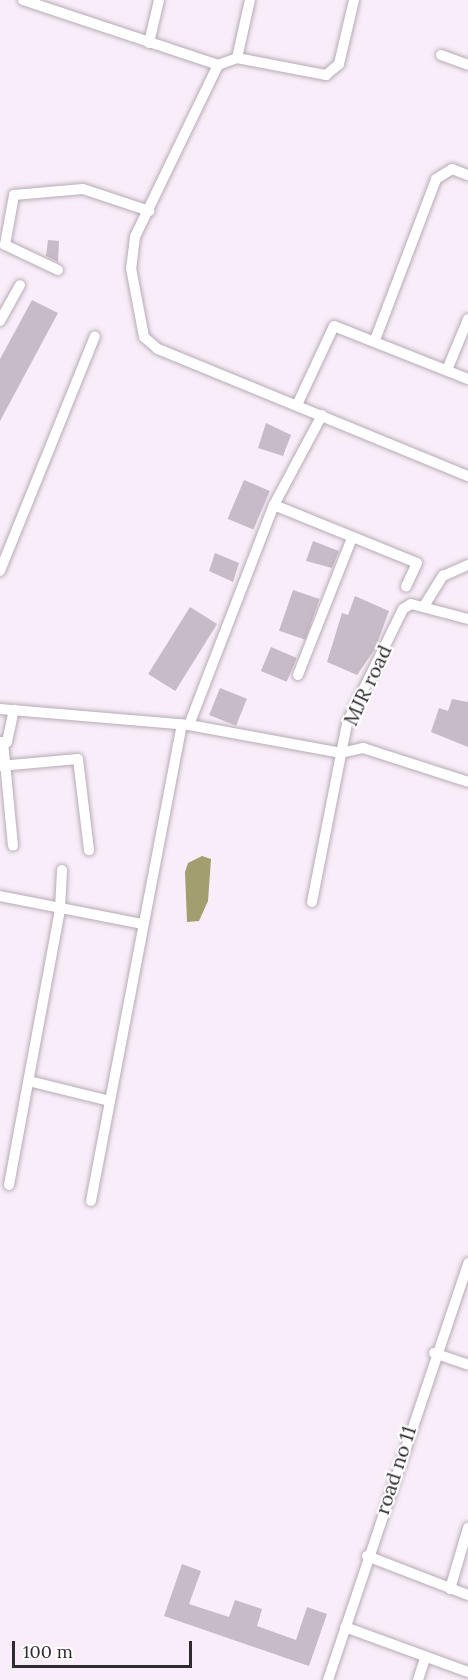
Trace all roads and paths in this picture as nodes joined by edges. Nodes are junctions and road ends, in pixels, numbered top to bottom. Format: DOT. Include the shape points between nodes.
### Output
graph roads {
  1 [pos="23,0"];
  2 [pos="68,0"];
  3 [pos="159,0"];
  4 [pos="250,0"];
  5 [pos="354,0"];
  6 [pos="64,12"];
  7 [pos="149,43"];
  8 [pos="441,55"];
  9 [pos="237,58"];
  10 [pos="468,64"];
  11 [pos="218,65"];
  12 [pos="468,176"];
  13 [pos="149,211"];
  14 [pos="58,270"];
  15 [pos="20,285"];
  16 [pos="468,319"];
  17 [pos="0,321"];
  18 [pos="95,336"];
  19 [pos="375,340"];
  20 [pos="447,370"];
  21 [pos="468,379"];
  22 [pos="297,405"];
  23 [pos="322,415"];
  24 [pos="468,476"];
  25 [pos="274,505"];
  26 [pos="352,538"];
  27 [pos="468,566"];
  28 [pos="0,571"];
  29 [pos="406,587"];
  30 [pos="424,606"];
  31 [pos="468,619"];
  32 [pos="298,675"];
  33 [pos="0,709"];
  34 [pos="14,710"];
  35 [pos="185,725"];
  36 [pos="1,742"];
  37 [pos="341,753"];
  38 [pos="2,766"];
  39 [pos="468,782"];
  40 [pos="13,846"];
  41 [pos="89,850"];
  42 [pos="62,870"];
  43 [pos="0,896"];
  44 [pos="312,902"];
  45 [pos="60,909"];
  46 [pos="143,924"];
  47 [pos="29,1081"];
  48 [pos="110,1101"];
  49 [pos="9,1185"];
  50 [pos="91,1201"];
  51 [pos="468,1263"];
  52 [pos="434,1353"];
  53 [pos="468,1365"];
  54 [pos="468,1528"];
  55 [pos="367,1556"];
  56 [pos="450,1589"];
  57 [pos="468,1595"];
  58 [pos="345,1627"];
  59 [pos="425,1658"];
  60 [pos="468,1672"];
  61 [pos="328,1680"];
  62 [pos="418,1680"];
  1 -- 6 [label="street"];
  2 -- 6 [label="street"];
  3 -- 7 [label="street"];
  4 -- 9 [label="street"];
  5 -- 9 [label="street" via="339,64 331,74"];
  6 -- 7 [label="street"];
  7 -- 11 [label="street"];
  8 -- 10 [label="street"];
  9 -- 11 [label="street"];
  11 -- 13 [label="street"];
  12 -- 19 [label="street" via="452,170 436,179"];
  13 -- 14 [label="street" via="83,189 14,195 5,245"];
  13 -- 22 [label="street" via="135,237 131,268 144,337 158,349"];
  15 -- 17 [label="street"];
  16 -- 20 [label="street"];
  18 -- 28 [label="street"];
  19 -- 20 [label="street"];
  19 -- 22 [label="street" via="334,326"];
  20 -- 21 [label="street"];
  22 -- 23 [label="street"];
  23 -- 24 [label="street"];
  23 -- 25 [label="street"];
  25 -- 26 [label="street"];
  25 -- 35 [label="street"];
  26 -- 29 [label="street" via="417,563"];
  26 -- 32 [label="street"];
  27 -- 30 [label="street" via="443,576"];
  30 -- 31 [label="street"];
  30 -- 37 [label="street, MJR road" via="403,609 347,723"];
  33 -- 34 [label="street"];
  34 -- 35 [label="street"];
  34 -- 36 [label="street" via="7,742"];
  35 -- 37 [label="street"];
  35 -- 46 [label="street"];
  36 -- 38 [label="street"];
  37 -- 39 [label="street" via="363,748"];
  37 -- 44 [label="street, MJR road"];
  38 -- 40 [label="street"];
  38 -- 41 [label="street" via="78,759"];
  42 -- 45 [label="street"];
  43 -- 45 [label="street"];
  45 -- 46 [label="street"];
  45 -- 47 [label="street"];
  46 -- 48 [label="street"];
  47 -- 48 [label="street"];
  47 -- 49 [label="street"];
  48 -- 50 [label="street"];
  51 -- 52 [label="street, road no 11"];
  52 -- 53 [label="street"];
  52 -- 55 [label="street, road no 11"];
  54 -- 56 [label="street"];
  55 -- 56 [label="street"];
  55 -- 58 [label="street, road no 11"];
  56 -- 57 [label="street"];
  58 -- 59 [label="street"];
  58 -- 61 [label="street, road no 11"];
  59 -- 60 [label="street"];
  59 -- 62 [label="street"];
}
